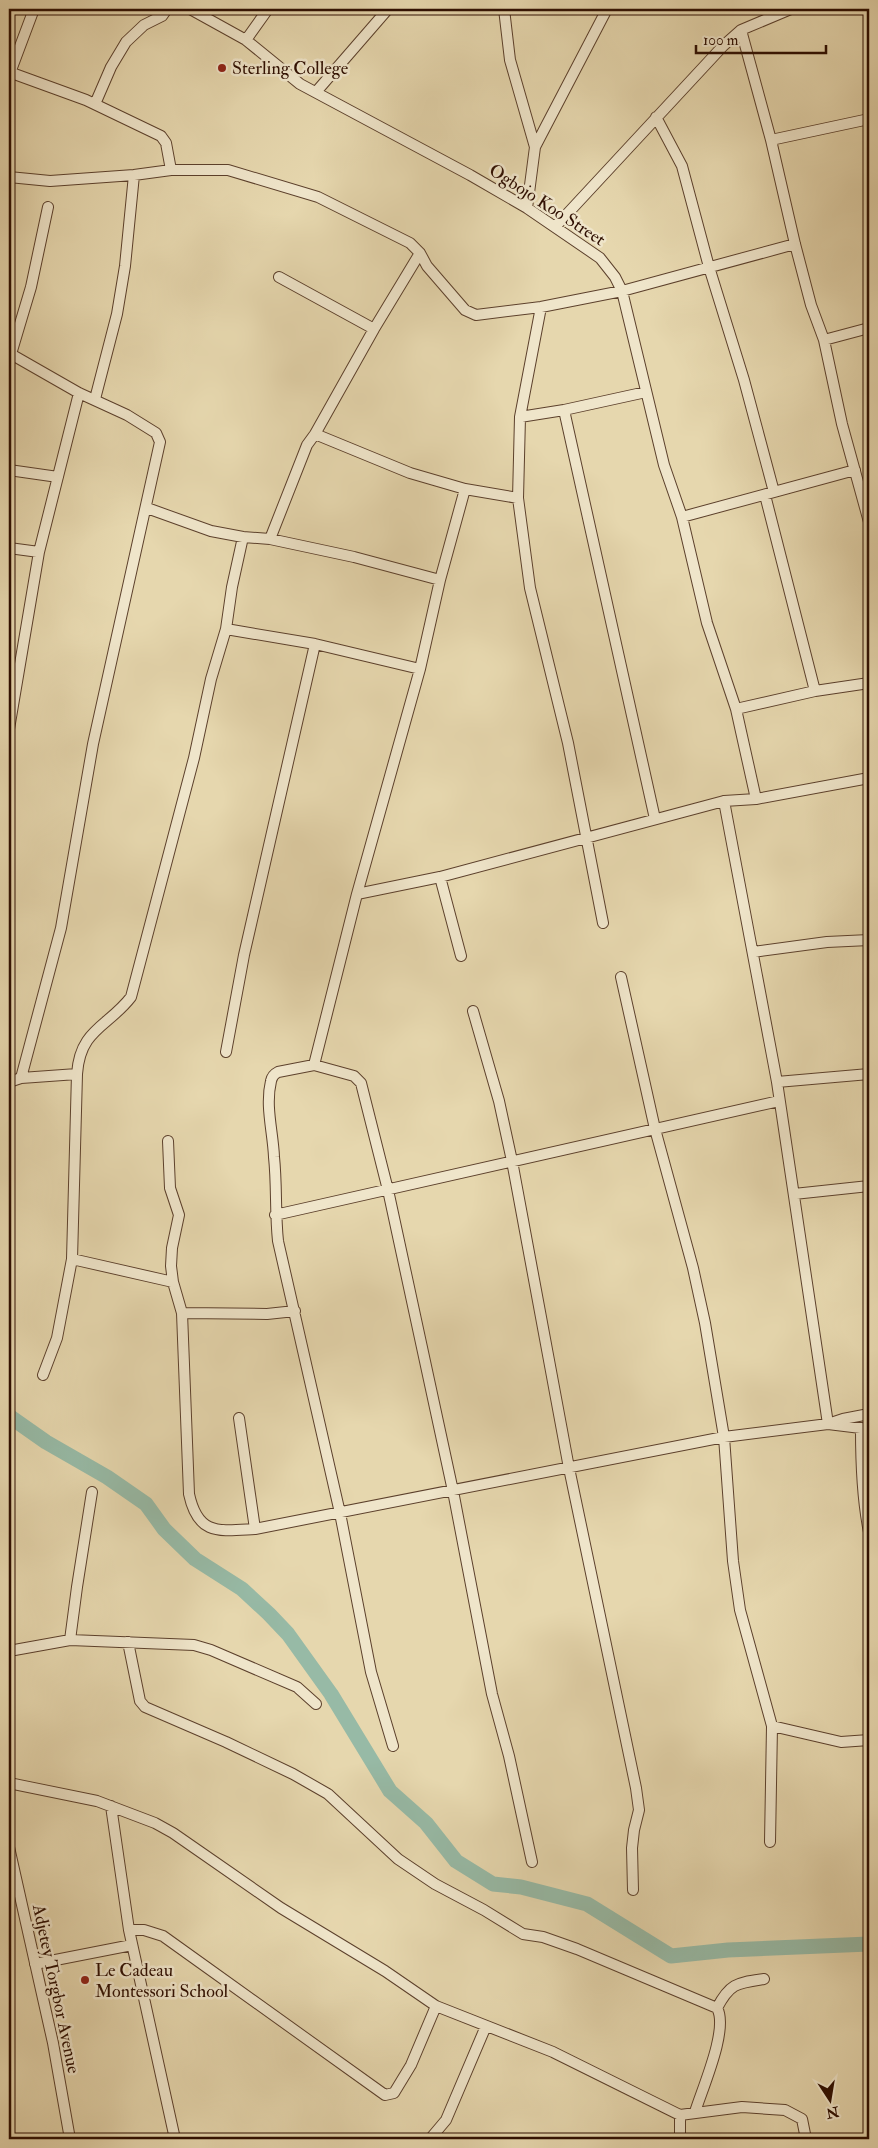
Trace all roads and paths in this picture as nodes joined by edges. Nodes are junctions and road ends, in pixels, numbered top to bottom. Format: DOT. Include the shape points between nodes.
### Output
graph roads {
  1 [pos="34,9"];
  2 [pos="167,9"];
  3 [pos="190,9"];
  4 [pos="268,9"];
  5 [pos="388,9"];
  6 [pos="504,9"];
  7 [pos="607,9"];
  8 [pos="791,9"];
  9 [pos="741,30"];
  10 [pos="246,40"];
  11 [pos="9,72"];
  12 [pos="316,92"];
  13 [pos="95,104"];
  14 [pos="656,117"];
  15 [pos="869,119"];
  16 [pos="771,140"];
  17 [pos="535,147"];
  18 [pos="170,170"];
  19 [pos="134,175"];
  20 [pos="9,177"];
  21 [pos="48,207"];
  22 [pos="527,208"];
  23 [pos="555,227"];
  24 [pos="795,244"];
  25 [pos="420,253"];
  26 [pos="709,267"];
  27 [pos="279,277"];
  28 [pos="622,291"];
  29 [pos="541,307"];
  30 [pos="869,328"];
  31 [pos="374,329"];
  32 [pos="824,340"];
  33 [pos="10,354"];
  34 [pos="646,392"];
  35 [pos="79,393"];
  36 [pos="95,399"];
  37 [pos="564,410"];
  38 [pos="520,417"];
  39 [pos="315,434"];
  40 [pos="9,470"];
  41 [pos="855,470"];
  42 [pos="58,477"];
  43 [pos="465,489"];
  44 [pos="769,493"];
  45 [pos="518,498"];
  46 [pos="147,508"];
  47 [pos="682,517"];
  48 [pos="869,522"];
  49 [pos="243,537"];
  50 [pos="270,539"];
  51 [pos="9,548"];
  52 [pos="40,552"];
  53 [pos="440,580"];
  54 [pos="226,629"];
  55 [pos="315,644"];
  56 [pos="420,669"];
  57 [pos="869,683"];
  58 [pos="13,685"];
  59 [pos="815,691"];
  60 [pos="736,709"];
  61 [pos="9,729"];
  62 [pos="869,778"];
  63 [pos="756,799"];
  64 [pos="724,800"];
  65 [pos="655,819"];
  66 [pos="586,838"];
  67 [pos="440,877"];
  68 [pos="357,894"];
  69 [pos="603,924"];
  70 [pos="869,940"];
  71 [pos="753,952"];
  72 [pos="461,956"];
  73 [pos="621,978"];
  74 [pos="474,1011"];
  75 [pos="226,1052"];
  76 [pos="314,1065"];
  77 [pos="77,1074"];
  78 [pos="869,1074"];
  79 [pos="22,1078"];
  80 [pos="9,1082"];
  81 [pos="777,1082"];
  82 [pos="779,1101"];
  83 [pos="655,1129"];
  84 [pos="168,1141"];
  85 [pos="512,1162"];
  86 [pos="869,1186"];
  87 [pos="388,1190"];
  88 [pos="794,1194"];
  89 [pos="276,1214"];
  90 [pos="72,1259"];
  91 [pos="173,1282"];
  92 [pos="295,1311"];
  93 [pos="182,1313"];
  94 [pos="43,1375"];
  95 [pos="869,1414"];
  96 [pos="239,1418"];
  97 [pos="828,1424"];
  98 [pos="865,1429"];
  99 [pos="724,1437"];
  100 [pos="569,1468"];
  101 [pos="453,1491"];
  102 [pos="92,1492"];
  103 [pos="340,1513"];
  104 [pos="255,1529"];
  105 [pos="869,1532"];
  106 [pos="70,1640"];
  107 [pos="128,1642"];
  108 [pos="9,1651"];
  109 [pos="316,1704"];
  110 [pos="772,1726"];
  111 [pos="869,1740"];
  112 [pos="394,1746"];
  113 [pos="9,1783"];
  114 [pos="111,1806"];
  115 [pos="770,1842"];
  116 [pos="9,1847"];
  117 [pos="532,1862"];
  118 [pos="633,1890"];
  119 [pos="129,1930"];
  120 [pos="132,1945"];
  121 [pos="35,1964"];
  122 [pos="764,1979"];
  123 [pos="436,2006"];
  124 [pos="717,2008"];
  125 [pos="486,2026"];
  126 [pos="695,2112"];
  127 [pos="680,2115"];
  128 [pos="70,2139"];
  129 [pos="175,2139"];
  130 [pos="430,2139"];
  131 [pos="680,2139"];
  132 [pos="806,2139"];
  1 -- 11 [label="street"];
  2 -- 13 [label="street" via="126,42"];
  3 -- 10 [label="street, Ogbojo Koo Street"];
  4 -- 10 [label="street"];
  5 -- 12 [label="street"];
  6 -- 17 [label="street" via="510,60"];
  7 -- 17 [label="street"];
  8 -- 9 [label="street"];
  9 -- 14 [label="street"];
  9 -- 16 [label="street"];
  10 -- 12 [label="street, Ogbojo Koo Street" via="292,78"];
  11 -- 13 [label="street"];
  12 -- 22 [label="street, Ogbojo Koo Street"];
  13 -- 18 [label="street" via="164,138"];
  14 -- 23 [label="street"];
  14 -- 26 [label="street" via="682,166"];
  15 -- 16 [label="street"];
  16 -- 24 [label="street"];
  17 -- 22 [label="street"];
  18 -- 19 [label="street"];
  18 -- 25 [label="street" via="228,170 318,197 410,243"];
  19 -- 20 [label="street" via="50,181"];
  19 -- 36 [label="street" via="125,266"];
  21 -- 33 [label="street" via="31,287"];
  22 -- 23 [label="street, Ogbojo Koo Street"];
  23 -- 28 [label="street, Ogbojo Koo Street" via="600,258"];
  24 -- 26 [label="street"];
  24 -- 32 [label="street"];
  25 -- 29 [label="street" via="427,266 470,314"];
  25 -- 31 [label="street"];
  26 -- 28 [label="street"];
  26 -- 44 [label="street" via="744,380"];
  27 -- 31 [label="street"];
  28 -- 29 [label="street"];
  28 -- 34 [label="street, Ogbojo Koo Street"];
  29 -- 38 [label="street"];
  30 -- 32 [label="street"];
  31 -- 39 [label="street"];
  32 -- 41 [label="street"];
  33 -- 35 [label="street"];
  34 -- 37 [label="street"];
  34 -- 47 [label="street, Ogbojo Koo Street" via="664,465"];
  35 -- 36 [label="street"];
  35 -- 42 [label="street"];
  36 -- 46 [label="street" via="127,415 159,437"];
  37 -- 38 [label="street"];
  37 -- 65 [label="street"];
  38 -- 45 [label="street"];
  39 -- 43 [label="street" via="410,473"];
  39 -- 50 [label="street" via="302,454"];
  40 -- 42 [label="street"];
  41 -- 44 [label="street"];
  41 -- 48 [label="street"];
  42 -- 52 [label="street"];
  43 -- 45 [label="street"];
  43 -- 53 [label="street"];
  44 -- 47 [label="street"];
  44 -- 59 [label="street"];
  45 -- 66 [label="street" via="530,588 568,744"];
  46 -- 49 [label="street" via="211,531"];
  46 -- 79 [label="street" via="93,744 61,928"];
  47 -- 60 [label="street, Ogbojo Koo Street" via="707,623"];
  49 -- 50 [label="street"];
  49 -- 54 [label="street"];
  50 -- 53 [label="street"];
  51 -- 52 [label="street"];
  52 -- 58 [label="street"];
  53 -- 56 [label="street"];
  54 -- 55 [label="street"];
  54 -- 77 [label="street" via="131,997 124,1007 102,1023 82,1048"];
  55 -- 56 [label="street"];
  55 -- 75 [label="street" via="246,946"];
  56 -- 68 [label="street"];
  57 -- 59 [label="street"];
  58 -- 61 [label="street"];
  59 -- 60 [label="street"];
  60 -- 63 [label="street, Ogbojo Koo Street"];
  62 -- 63 [label="street"];
  63 -- 64 [label="street"];
  64 -- 65 [label="street"];
  64 -- 71 [label="street"];
  65 -- 66 [label="street"];
  66 -- 67 [label="street"];
  66 -- 69 [label="street"];
  67 -- 68 [label="street"];
  67 -- 72 [label="street"];
  68 -- 76 [label="street"];
  70 -- 71 [label="street"];
  71 -- 81 [label="street"];
  73 -- 83 [label="street"];
  74 -- 85 [label="street"];
  76 -- 87 [label="street" via="360,1080"];
  76 -- 89 [label="street" via="278,1072 271,1078 269,1121 275,1159"];
  77 -- 79 [label="street"];
  77 -- 90 [label="street"];
  78 -- 81 [label="street"];
  79 -- 80 [label="street"];
  81 -- 82 [label="street"];
  82 -- 83 [label="street"];
  82 -- 88 [label="street"];
  83 -- 85 [label="street"];
  83 -- 99 [label="street" via="703,1314"];
  84 -- 91 [label="street" via="170,1188 179,1215 171,1258"];
  85 -- 87 [label="street"];
  85 -- 100 [label="street"];
  86 -- 88 [label="street"];
  87 -- 89 [label="street"];
  87 -- 101 [label="street"];
  88 -- 97 [label="street"];
  89 -- 92 [label="street" via="281,1258"];
  90 -- 91 [label="street"];
  90 -- 94 [label="street" via="57,1338"];
  91 -- 93 [label="street"];
  92 -- 93 [label="street" via="267,1314"];
  92 -- 103 [label="street"];
  93 -- 104 [label="street" via="192,1510 199,1520 221,1531"];
  95 -- 97 [label="street"];
  96 -- 104 [label="street"];
  97 -- 98 [label="street"];
  97 -- 99 [label="street"];
  98 -- 105 [label="street" via="861,1471"];
  99 -- 100 [label="street"];
  99 -- 110 [label="street" via="740,1610"];
  100 -- 101 [label="street"];
  100 -- 118 [label="street" via="639,1810 632,1848"];
  101 -- 103 [label="street"];
  101 -- 117 [label="street" via="492,1694"];
  102 -- 106 [label="street"];
  103 -- 104 [label="street"];
  103 -- 112 [label="street" via="371,1672"];
  106 -- 107 [label="street"];
  106 -- 108 [label="street"];
  107 -- 109 [label="street" via="194,1645 211,1650 297,1686"];
  107 -- 124 [label="street" via="140,1701 145,1707 226,1742 328,1794 398,1859 523,1934 577,1949"];
  110 -- 111 [label="street" via="842,1742"];
  110 -- 115 [label="street"];
  113 -- 114 [label="street"];
  114 -- 119 [label="street"];
  114 -- 123 [label="street" via="173,1833 281,1908"];
  116 -- 121 [label="street, Adjetey Torgbor Avenue"];
  119 -- 120 [label="street"];
  119 -- 123 [label="street" via="144,1930 163,1936 384,2095 394,2093 411,2065"];
  120 -- 121 [label="street"];
  120 -- 129 [label="street"];
  121 -- 128 [label="street, Adjetey Torgbor Avenue"];
  122 -- 124 [label="street" via="734,1985 727,1990"];
  123 -- 125 [label="street"];
  124 -- 126 [label="street" via="721,2020 719,2038"];
  125 -- 127 [label="street" via="553,2052"];
  125 -- 130 [label="street" via="446,2120"];
  126 -- 127 [label="street"];
  126 -- 132 [label="street" via="742,2107 785,2110 802,2118"];
  127 -- 131 [label="street"];
}
